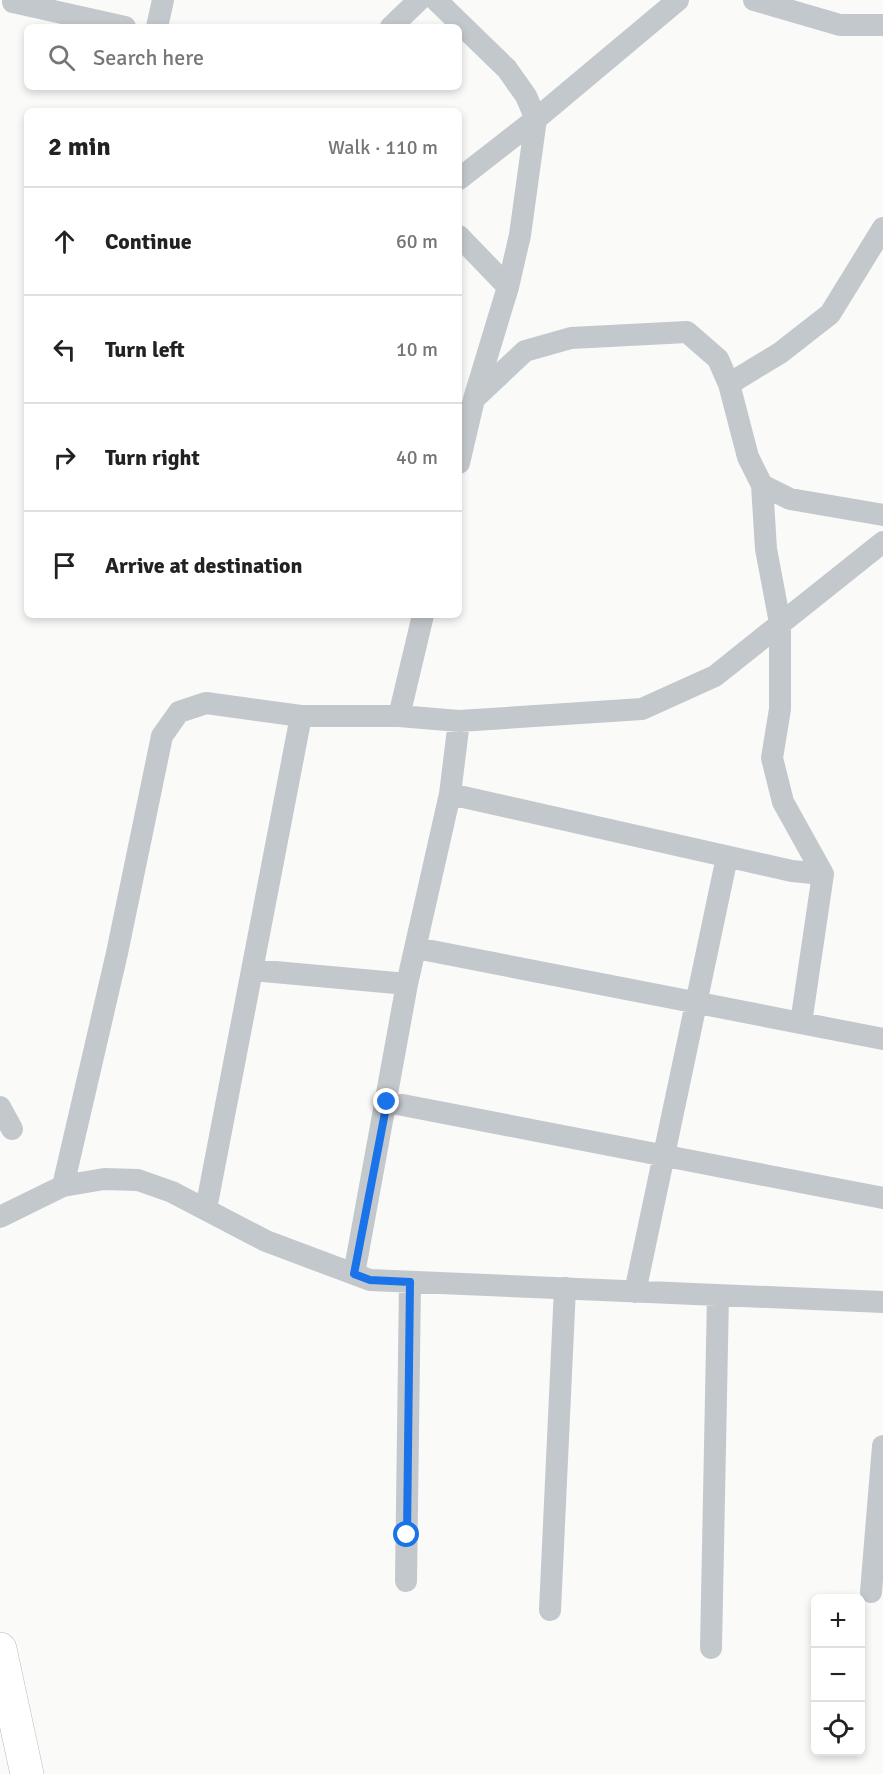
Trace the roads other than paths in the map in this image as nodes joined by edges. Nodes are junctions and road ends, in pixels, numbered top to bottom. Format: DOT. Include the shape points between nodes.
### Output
graph roads {
  1 [pos="163,0"];
  2 [pos="419,0"];
  3 [pos="436,0"];
  4 [pos="678,0"];
  5 [pos="754,0"];
  6 [pos="14,2"];
  7 [pos="112,24"];
  8 [pos="158,24"];
  9 [pos="394,24"];
  10 [pos="461,24"];
  11 [pos="462,25"];
  12 [pos="883,26"];
  13 [pos="536,119"];
  14 [pos="462,177"];
  15 [pos="883,228"];
  16 [pos="462,239"];
  17 [pos="508,287"];
  18 [pos="729,384"];
  19 [pos="474,399"];
  20 [pos="462,450"];
  21 [pos="762,485"];
  22 [pos="883,515"];
  23 [pos="883,542"];
  24 [pos="422,618"];
  25 [pos="780,623"];
  26 [pos="301,716"];
  27 [pos="399,716"];
  28 [pos="459,721"];
  29 [pos="450,794"];
  30 [pos="727,856"];
  31 [pos="823,874"];
  32 [pos="416,948"];
  33 [pos="253,970"];
  34 [pos="407,984"];
  35 [pos="695,1003"];
  36 [pos="801,1023"];
  37 [pos="883,1040"];
  38 [pos="387,1102"];
  39 [pos="0,1107"];
  40 [pos="12,1129"];
  41 [pos="664,1155"];
  42 [pos="63,1186"];
  43 [pos="883,1198"];
  44 [pos="206,1209"];
  45 [pos="0,1217"];
  46 [pos="354,1274"];
  47 [pos="410,1282"];
  48 [pos="565,1288"];
  49 [pos="635,1292"];
  50 [pos="718,1295"];
  51 [pos="883,1302"];
  52 [pos="883,1446"];
  53 [pos="406,1581"];
  54 [pos="871,1592"];
  55 [pos="550,1610"];
  56 [pos="711,1648"];
  57 [pos="0,1649"];
  58 [pos="27,1774"];
  1 -- 8 [label="street"];
  2 -- 9 [label="street"];
  3 -- 10 [label="street"];
  4 -- 13 [label="street"];
  5 -- 12 [label="street" via="840,25"];
  6 -- 7 [label="street"];
  11 -- 13 [label="street" via="507,69"];
  13 -- 14 [label="street"];
  13 -- 17 [label="street" via="520,235"];
  15 -- 18 [label="street" via="830,314 780,353"];
  16 -- 17 [label="street"];
  17 -- 19 [label="street"];
  18 -- 19 [label="street" via="718,359 687,332 571,338 525,351"];
  18 -- 21 [label="street" via="748,458"];
  19 -- 20 [label="street"];
  21 -- 22 [label="street" via="790,499"];
  21 -- 25 [label="street" via="766,549"];
  23 -- 25 [label="street"];
  24 -- 27 [label="street"];
  25 -- 28 [label="street" via="715,676 642,709"];
  25 -- 31 [label="street" via="780,709 772,758 783,802"];
  26 -- 27 [label="street"];
  26 -- 33 [label="street"];
  26 -- 42 [label="street" via="206,704 179,712 162,736"];
  27 -- 28 [label="street"];
  28 -- 29 [label="street"];
  29 -- 30 [label="street"];
  29 -- 32 [label="street"];
  30 -- 31 [label="street"];
  30 -- 35 [label="street"];
  31 -- 36 [label="street"];
  32 -- 34 [label="street"];
  32 -- 35 [label="street"];
  33 -- 34 [label="street"];
  33 -- 44 [label="street"];
  34 -- 38 [label="street"];
  35 -- 36 [label="street"];
  35 -- 41 [label="street"];
  36 -- 37 [label="street"];
  38 -- 41 [label="street"];
  38 -- 46 [label="street"];
  39 -- 40 [label="street"];
  41 -- 43 [label="street"];
  41 -- 49 [label="street"];
  42 -- 44 [label="street" via="104,1179 138,1180"];
  42 -- 45 [label="street"];
  44 -- 46 [label="street" via="266,1241"];
  46 -- 47 [label="street" via="370,1280"];
  47 -- 48 [label="street"];
  47 -- 53 [label="street"];
  48 -- 49 [label="street"];
  48 -- 55 [label="street"];
  49 -- 50 [label="street"];
  50 -- 51 [label="street"];
  50 -- 56 [label="street"];
  52 -- 54 [label="street"];
  57 -- 58 [label="main road"];
}
